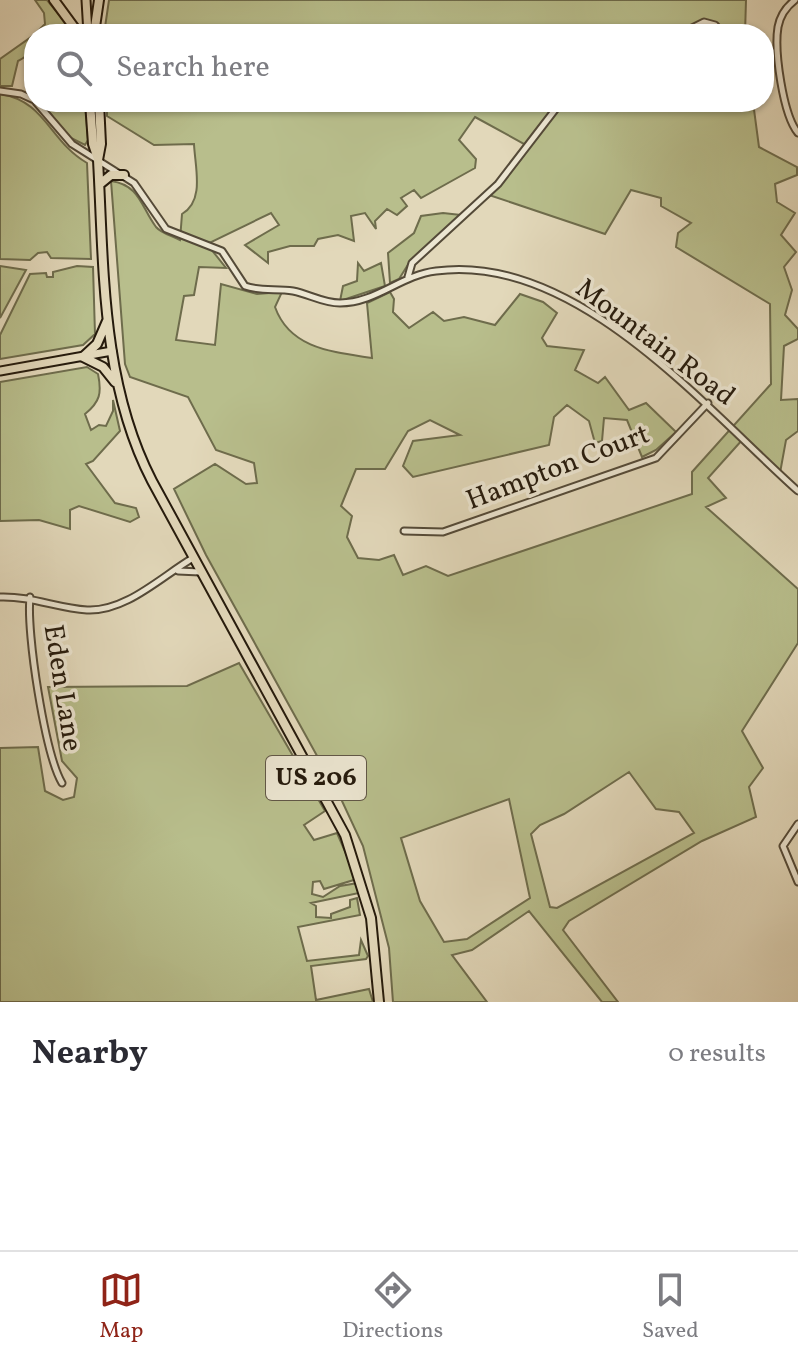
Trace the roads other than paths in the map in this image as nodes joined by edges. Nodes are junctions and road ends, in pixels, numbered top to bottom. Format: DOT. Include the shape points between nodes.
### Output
graph roads {
  1 [pos="54,0"];
  2 [pos="86,0"];
  3 [pos="99,0"];
  4 [pos="795,0"];
  5 [pos="72,24"];
  6 [pos="87,24"];
  7 [pos="95,24"];
  8 [pos="0,91"];
  9 [pos="24,96"];
  10 [pos="44,112"];
  11 [pos="91,112"];
  12 [pos="99,112"];
  13 [pos="553,112"];
  14 [pos="798,133"];
  15 [pos="98,160"];
  16 [pos="124,175"];
  17 [pos="100,184"];
  18 [pos="408,277"];
  19 [pos="109,317"];
  20 [pos="112,351"];
  21 [pos="83,357"];
  22 [pos="0,371"];
  23 [pos="118,385"];
  24 [pos="708,403"];
  25 [pos="798,491"];
  26 [pos="404,531"];
  27 [pos="194,558"];
  28 [pos="177,571"];
  29 [pos="202,572"];
  30 [pos="0,597"];
  31 [pos="30,597"];
  32 [pos="62,783"];
  33 [pos="798,824"];
  34 [pos="798,882"];
  35 [pos="379,1002"];
  1 -- 5 [label="highway"];
  2 -- 6 [label="main road"];
  3 -- 7 [label="highway"];
  4 -- 14 [label="street" via="783,13 778,36 786,108"];
  8 -- 9 [label="street"];
  10 -- 15 [label="street, Mountain Road" via="72,144"];
  11 -- 15 [label="highway, US 206"];
  12 -- 15 [label="highway, US 206"];
  13 -- 18 [label="street" via="498,184 412,263"];
  15 -- 16 [label="street, Mountain Road"];
  15 -- 17 [label="highway, US 206"];
  16 -- 17 [label="highway" via="111,175"];
  16 -- 18 [label="street, Mountain Road" via="166,229 222,251 249,288 349,303 376,296"];
  17 -- 19 [label="highway, US 206"];
  18 -- 24 [label="street, Mountain Road" via="481,268 551,291 596,316"];
  19 -- 20 [label="highway, US 206"];
  19 -- 21 [label="highway" via="97,344"];
  20 -- 21 [label="main road"];
  20 -- 23 [label="highway, US 206"];
  21 -- 22 [label="main road"];
  21 -- 23 [label="highway" via="103,367"];
  23 -- 27 [label="highway, US 206" via="139,455"];
  24 -- 25 [label="street, Mountain Road"];
  24 -- 26 [label="street, Hampton Court" via="656,458 443,532"];
  27 -- 28 [label="street"];
  27 -- 29 [label="highway, US 206"];
  28 -- 29 [label="street"];
  28 -- 31 [label="street" via="103,609 82,610"];
  29 -- 35 [label="highway, US 206" via="350,849 371,918"];
  30 -- 31 [label="street"];
  31 -- 32 [label="street, Eden Lane" via="39,684 53,763"];
  33 -- 34 [label="street" via="783,845"];
}
